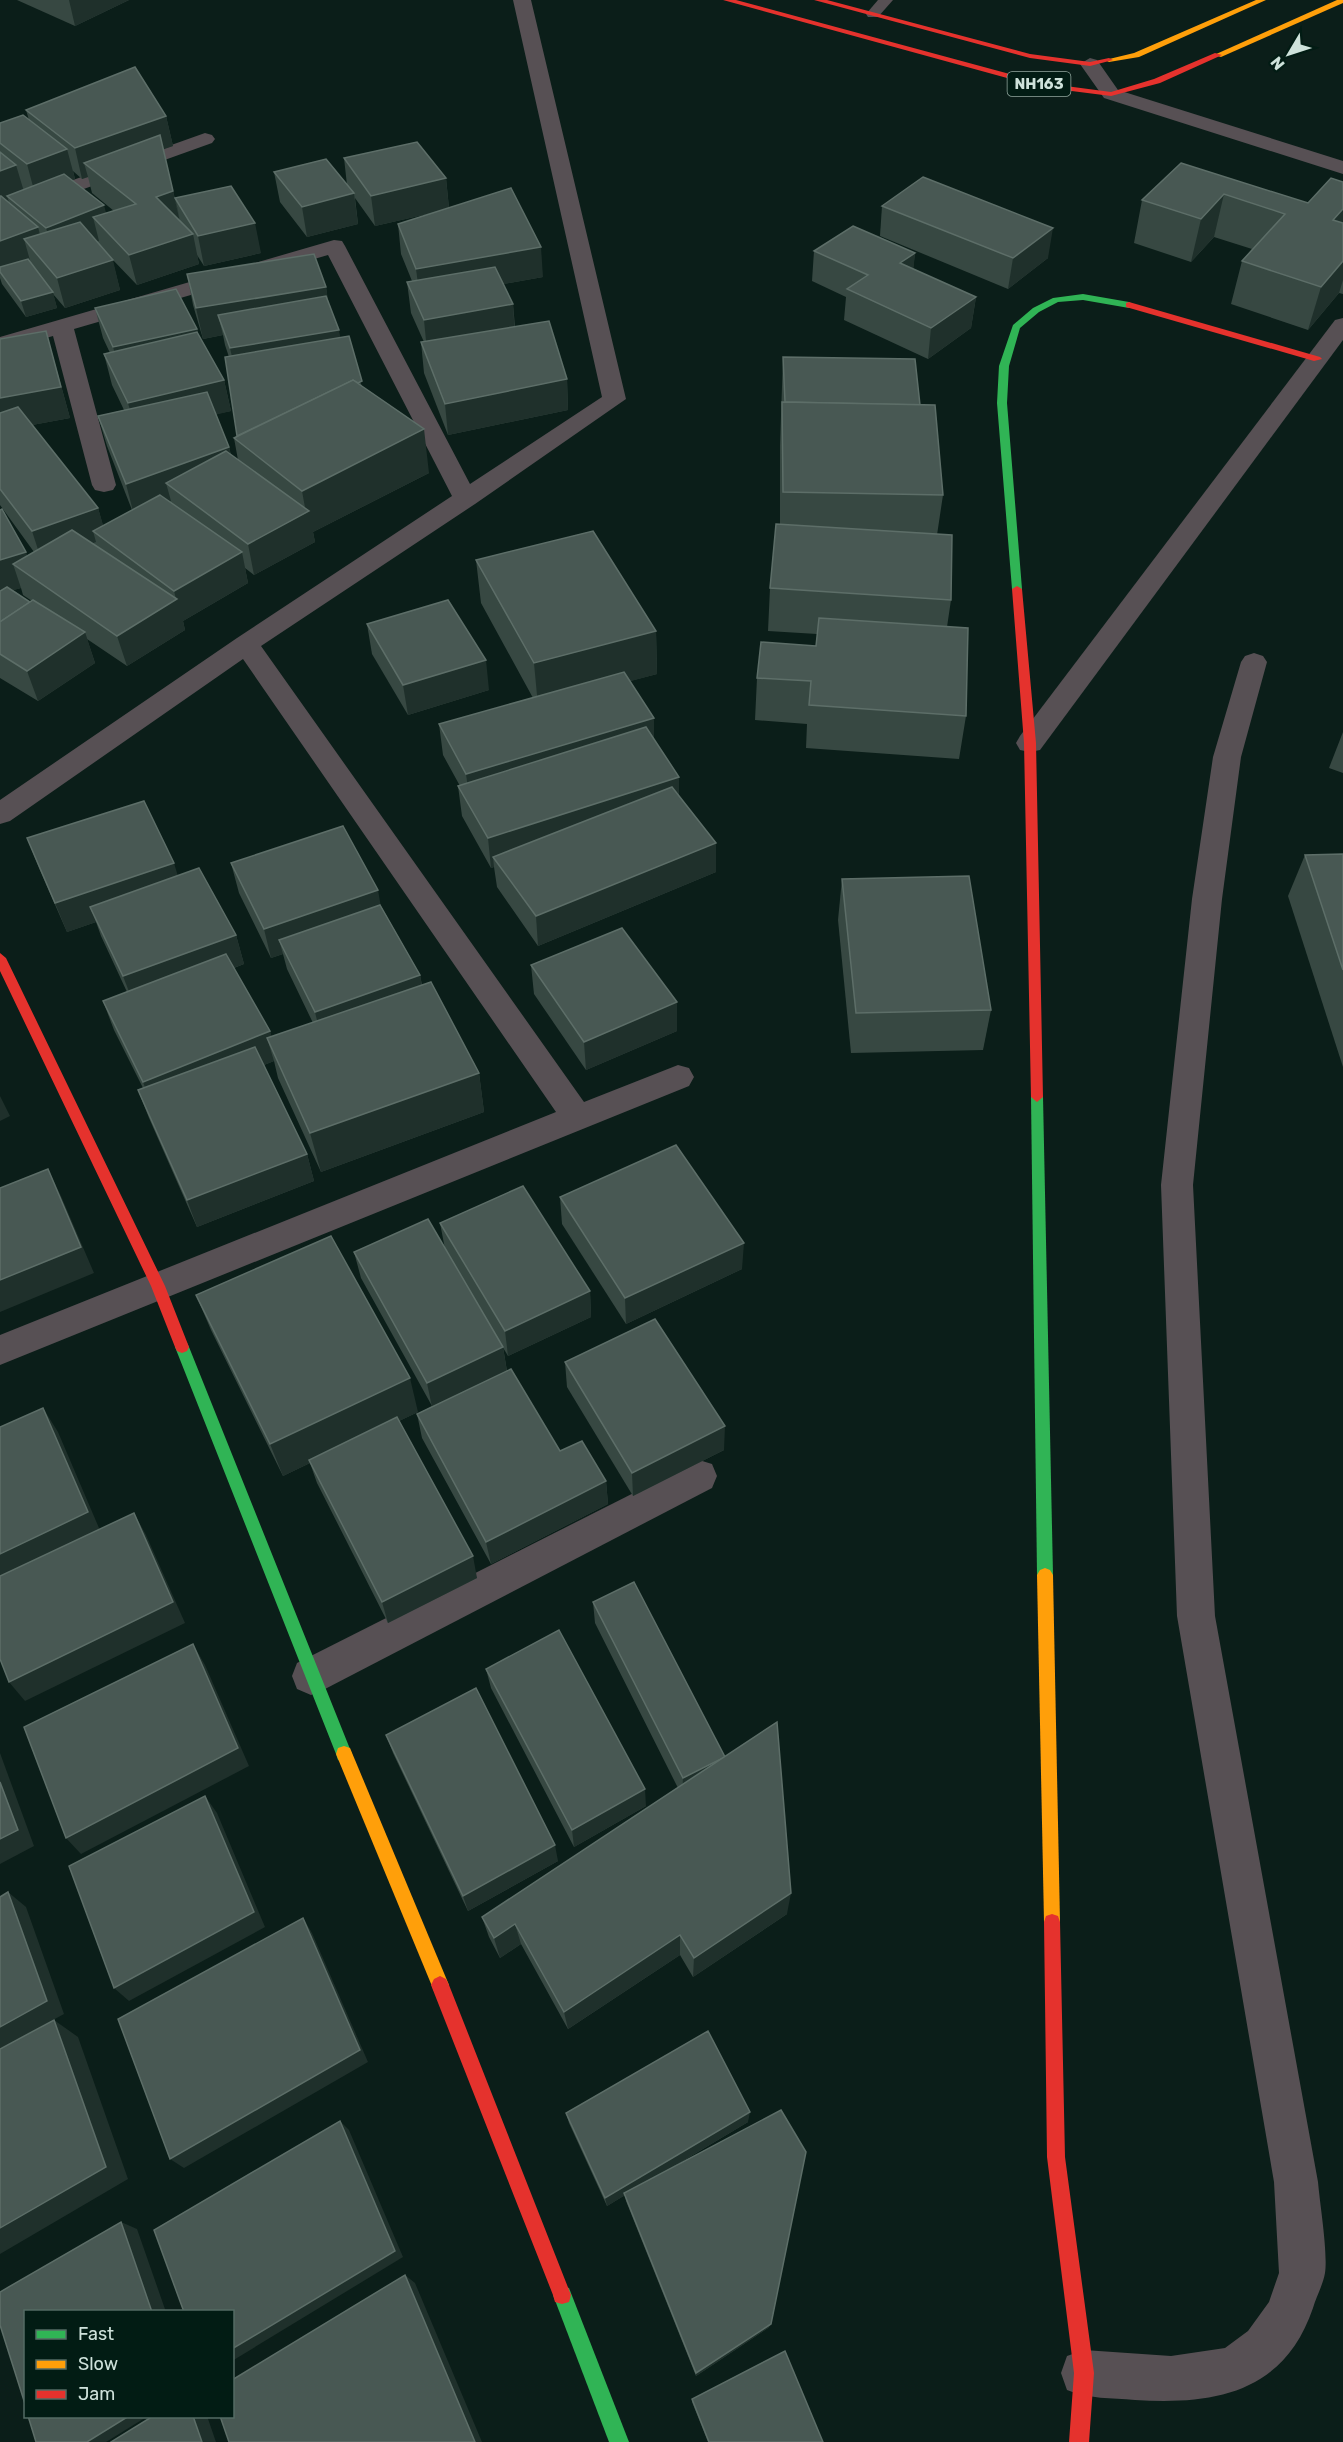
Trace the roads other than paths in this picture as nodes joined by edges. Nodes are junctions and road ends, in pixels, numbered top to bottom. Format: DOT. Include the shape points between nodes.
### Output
graph roads {
  1 [pos="522,0"];
  2 [pos="727,0"];
  3 [pos="819,0"];
  4 [pos="886,0"];
  5 [pos="1263,0"];
  6 [pos="1343,0"];
  7 [pos="873,14"];
  8 [pos="1090,64"];
  9 [pos="1111,93"];
  10 [pos="205,139"];
  11 [pos="1343,168"];
  12 [pos="0,213"];
  13 [pos="61,324"];
  14 [pos="1343,325"];
  15 [pos="0,344"];
  16 [pos="1317,359"];
  17 [pos="104,485"];
  18 [pos="466,499"];
  19 [pos="246,644"];
  20 [pos="1254,662"];
  21 [pos="1030,743"];
  22 [pos="0,814"];
  23 [pos="0,958"];
  24 [pos="678,1077"];
  25 [pos="577,1117"];
  26 [pos="158,1286"];
  27 [pos="0,1350"];
  28 [pos="699,1476"];
  29 [pos="311,1676"];
  30 [pos="1084,2373"];
  31 [pos="619,2442"];
  32 [pos="1079,2442"];
  1 -- 18 [label="street" via="614,399"];
  2 -- 9 [label="main road, NH163" via="1043,85"];
  3 -- 7 [label="main road, NH163"];
  4 -- 7 [label="lane"];
  5 -- 8 [label="main road, NH163" via="1136,55"];
  6 -- 9 [label="main road, NH163" via="1157,81"];
  7 -- 8 [label="main road, NH163" via="1030,56"];
  8 -- 9 [label="street"];
  9 -- 11 [label="street"];
  10 -- 12 [label="street"];
  13 -- 15 [label="street"];
  13 -- 17 [label="street"];
  13 -- 18 [label="street" via="334,246"];
  14 -- 16 [label="street"];
  16 -- 21 [label="street"];
  16 -- 21 [label="main road" via="1124,303 1083,297 1056,300 1016,327 1004,366 1002,403"];
  18 -- 19 [label="street"];
  19 -- 22 [label="street"];
  19 -- 25 [label="street"];
  20 -- 30 [label="street" via="1225,769 1177,1185 1196,1616 1296,2182 1302,2273 1287,2316 1264,2347 1234,2370 1171,2379"];
  21 -- 30 [label="main road" via="1056,2157"];
  23 -- 26 [label="main road"];
  24 -- 25 [label="street"];
  25 -- 26 [label="street"];
  26 -- 27 [label="street"];
  26 -- 29 [label="main road"];
  28 -- 29 [label="street"];
  29 -- 31 [label="main road" via="462,2037"];
  30 -- 32 [label="main road"];
}
